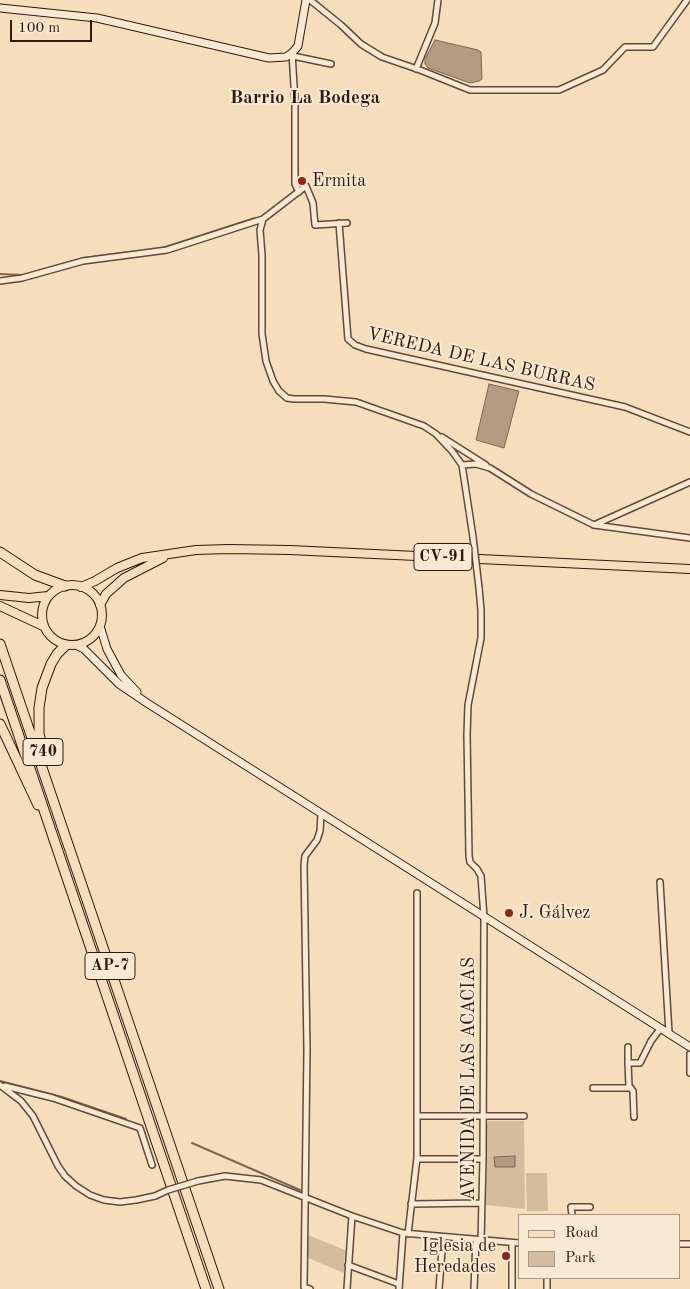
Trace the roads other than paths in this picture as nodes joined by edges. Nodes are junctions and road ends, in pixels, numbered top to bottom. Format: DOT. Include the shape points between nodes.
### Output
graph roads {
  1 [pos="306,0"];
  2 [pos="310,0"];
  3 [pos="438,0"];
  4 [pos="687,0"];
  5 [pos="0,8"];
  6 [pos="293,55"];
  7 [pos="331,64"];
  8 [pos="416,69"];
  9 [pos="299,192"];
  10 [pos="263,220"];
  11 [pos="339,223"];
  12 [pos="347,223"];
  13 [pos="0,282"];
  14 [pos="690,432"];
  15 [pos="436,434"];
  16 [pos="462,465"];
  17 [pos="490,468"];
  18 [pos="690,482"];
  19 [pos="594,525"];
  20 [pos="690,538"];
  21 [pos="196,550"];
  22 [pos="0,552"];
  23 [pos="690,569"];
  24 [pos="65,586"];
  25 [pos="81,587"];
  26 [pos="0,595"];
  27 [pos="48,596"];
  28 [pos="100,605"];
  29 [pos="0,606"];
  30 [pos="43,626"];
  31 [pos="100,626"];
  32 [pos="0,644"];
  33 [pos="66,645"];
  34 [pos="76,645"];
  35 [pos="0,680"];
  36 [pos="147,703"];
  37 [pos="0,724"];
  38 [pos="321,814"];
  39 [pos="52,831"];
  40 [pos="74,862"];
  41 [pos="660,882"];
  42 [pos="417,893"];
  43 [pos="484,917"];
  44 [pos="661,1028"];
  45 [pos="669,1033"];
  46 [pos="690,1046"];
  47 [pos="628,1048"];
  48 [pos="690,1054"];
  49 [pos="628,1063"];
  50 [pos="690,1072"];
  51 [pos="1,1085"];
  52 [pos="593,1088"];
  53 [pos="631,1088"];
  54 [pos="416,1116"];
  55 [pos="483,1116"];
  56 [pos="524,1116"];
  57 [pos="634,1118"];
  58 [pos="417,1159"];
  59 [pos="483,1159"];
  60 [pos="152,1165"];
  61 [pos="304,1197"];
  62 [pos="411,1204"];
  63 [pos="482,1204"];
  64 [pos="590,1207"];
  65 [pos="572,1214"];
  66 [pos="352,1216"];
  67 [pos="405,1233"];
  68 [pos="443,1238"];
  69 [pos="478,1241"];
  70 [pos="512,1243"];
  71 [pos="518,1243"];
  72 [pos="348,1265"];
  73 [pos="399,1286"];
  74 [pos="307,1288"];
  75 [pos="206,1289"];
  76 [pos="219,1289"];
  77 [pos="347,1289"];
  78 [pos="440,1289"];
  79 [pos="474,1289"];
  80 [pos="512,1289"];
  1 -- 6 [label="main road" via="298,46"];
  2 -- 8 [label="street" via="360,44 382,57"];
  3 -- 8 [label="street" via="435,23"];
  4 -- 8 [label="street" via="653,47 625,47 603,70 559,90 470,90"];
  5 -- 6 [label="main road" via="97,18 256,56 280,58"];
  6 -- 7 [label="street"];
  6 -- 9 [label="street" via="295,184"];
  9 -- 10 [label="street"];
  9 -- 11 [label="street" via="306,186 313,203 314,225"];
  10 -- 13 [label="street" via="168,250 83,261"];
  10 -- 15 [label="street" via="260,230 262,334 266,361 279,391 294,399 356,402 424,426"];
  11 -- 12 [label="street"];
  11 -- 14 [label="street, VEREDA DE LAS BURRAS" via="348,339 355,345 625,407"];
  15 -- 16 [label="street"];
  15 -- 17 [label="street"];
  16 -- 17 [label="street"];
  16 -- 43 [label="street, AVENIDA DE LAS ACACIAS, bridge" via="481,610 481,638 468,705 469,856 481,876"];
  17 -- 19 [label="street" via="531,494"];
  18 -- 19 [label="street"];
  19 -- 20 [label="street"];
  21 -- 23 [label="main road, CV-91" via="290,550"];
  21 -- 25 [label="main road, CV-91" via="142,558"];
  21 -- 28 [label="main road, CV-91" via="166,557 135,571 114,586"];
  22 -- 24 [label="highway" via="35,575"];
  24 -- 25 [label="main road, CV-91"];
  24 -- 27 [label="main road"];
  25 -- 28 [label="main road" via="93,594"];
  26 -- 27 [label="main road"];
  27 -- 30 [label="main road" via="41,616"];
  28 -- 31 [label="main road"];
  29 -- 30 [label="main road"];
  30 -- 33 [label="main road" via="56,641"];
  31 -- 34 [label="main road" via="94,635"];
  31 -- 36 [label="main road" via="107,649 121,675"];
  32 -- 40 [label="highway, AP-7"];
  33 -- 34 [label="main road"];
  33 -- 40 [label="highway, 740" via="51,664 42,688 39,734"];
  34 -- 36 [label="main road" via="119,684"];
  35 -- 39 [label="highway, AP-7"];
  36 -- 38 [label="main road"];
  37 -- 39 [label="highway"];
  38 -- 43 [label="main road"];
  38 -- 61 [label="street" via="320,831 305,856 304,865 307,1049"];
  39 -- 75 [label="highway, AP-7"];
  40 -- 76 [label="highway, AP-7"];
  41 -- 45 [label="street"];
  42 -- 54 [label="street"];
  43 -- 44 [label="main road"];
  43 -- 55 [label="street, AVENIDA DE LAS ACACIAS"];
  44 -- 45 [label="main road"];
  44 -- 49 [label="street" via="640,1063"];
  45 -- 46 [label="main road"];
  47 -- 49 [label="street"];
  48 -- 50 [label="street"];
  49 -- 53 [label="street"];
  51 -- 60 [label="street" via="53,1098 140,1128"];
  51 -- 61 [label="street, bridge" via="33,1116 65,1176 90,1195 120,1202 155,1196 198,1181 225,1176 261,1180"];
  52 -- 53 [label="street"];
  53 -- 57 [label="street"];
  54 -- 55 [label="street"];
  54 -- 58 [label="street"];
  55 -- 56 [label="street"];
  55 -- 59 [label="street, AVENIDA DE LAS ACACIAS"];
  58 -- 59 [label="street"];
  58 -- 62 [label="street"];
  59 -- 63 [label="street, AVENIDA DE LAS ACACIAS"];
  61 -- 66 [label="street"];
  61 -- 74 [label="street"];
  62 -- 63 [label="street"];
  62 -- 67 [label="street"];
  63 -- 69 [label="street, AVENIDA DE LAS ACACIAS"];
  64 -- 65 [label="street" via="572,1207"];
  66 -- 67 [label="street"];
  66 -- 72 [label="street"];
  67 -- 68 [label="street"];
  67 -- 73 [label="street"];
  68 -- 69 [label="street"];
  68 -- 78 [label="street"];
  69 -- 70 [label="street"];
  69 -- 79 [label="street, AVENIDA DE LAS ACACIAS"];
  70 -- 71 [label="street"];
  70 -- 80 [label="street"];
  72 -- 73 [label="street"];
  72 -- 77 [label="street"];
}
